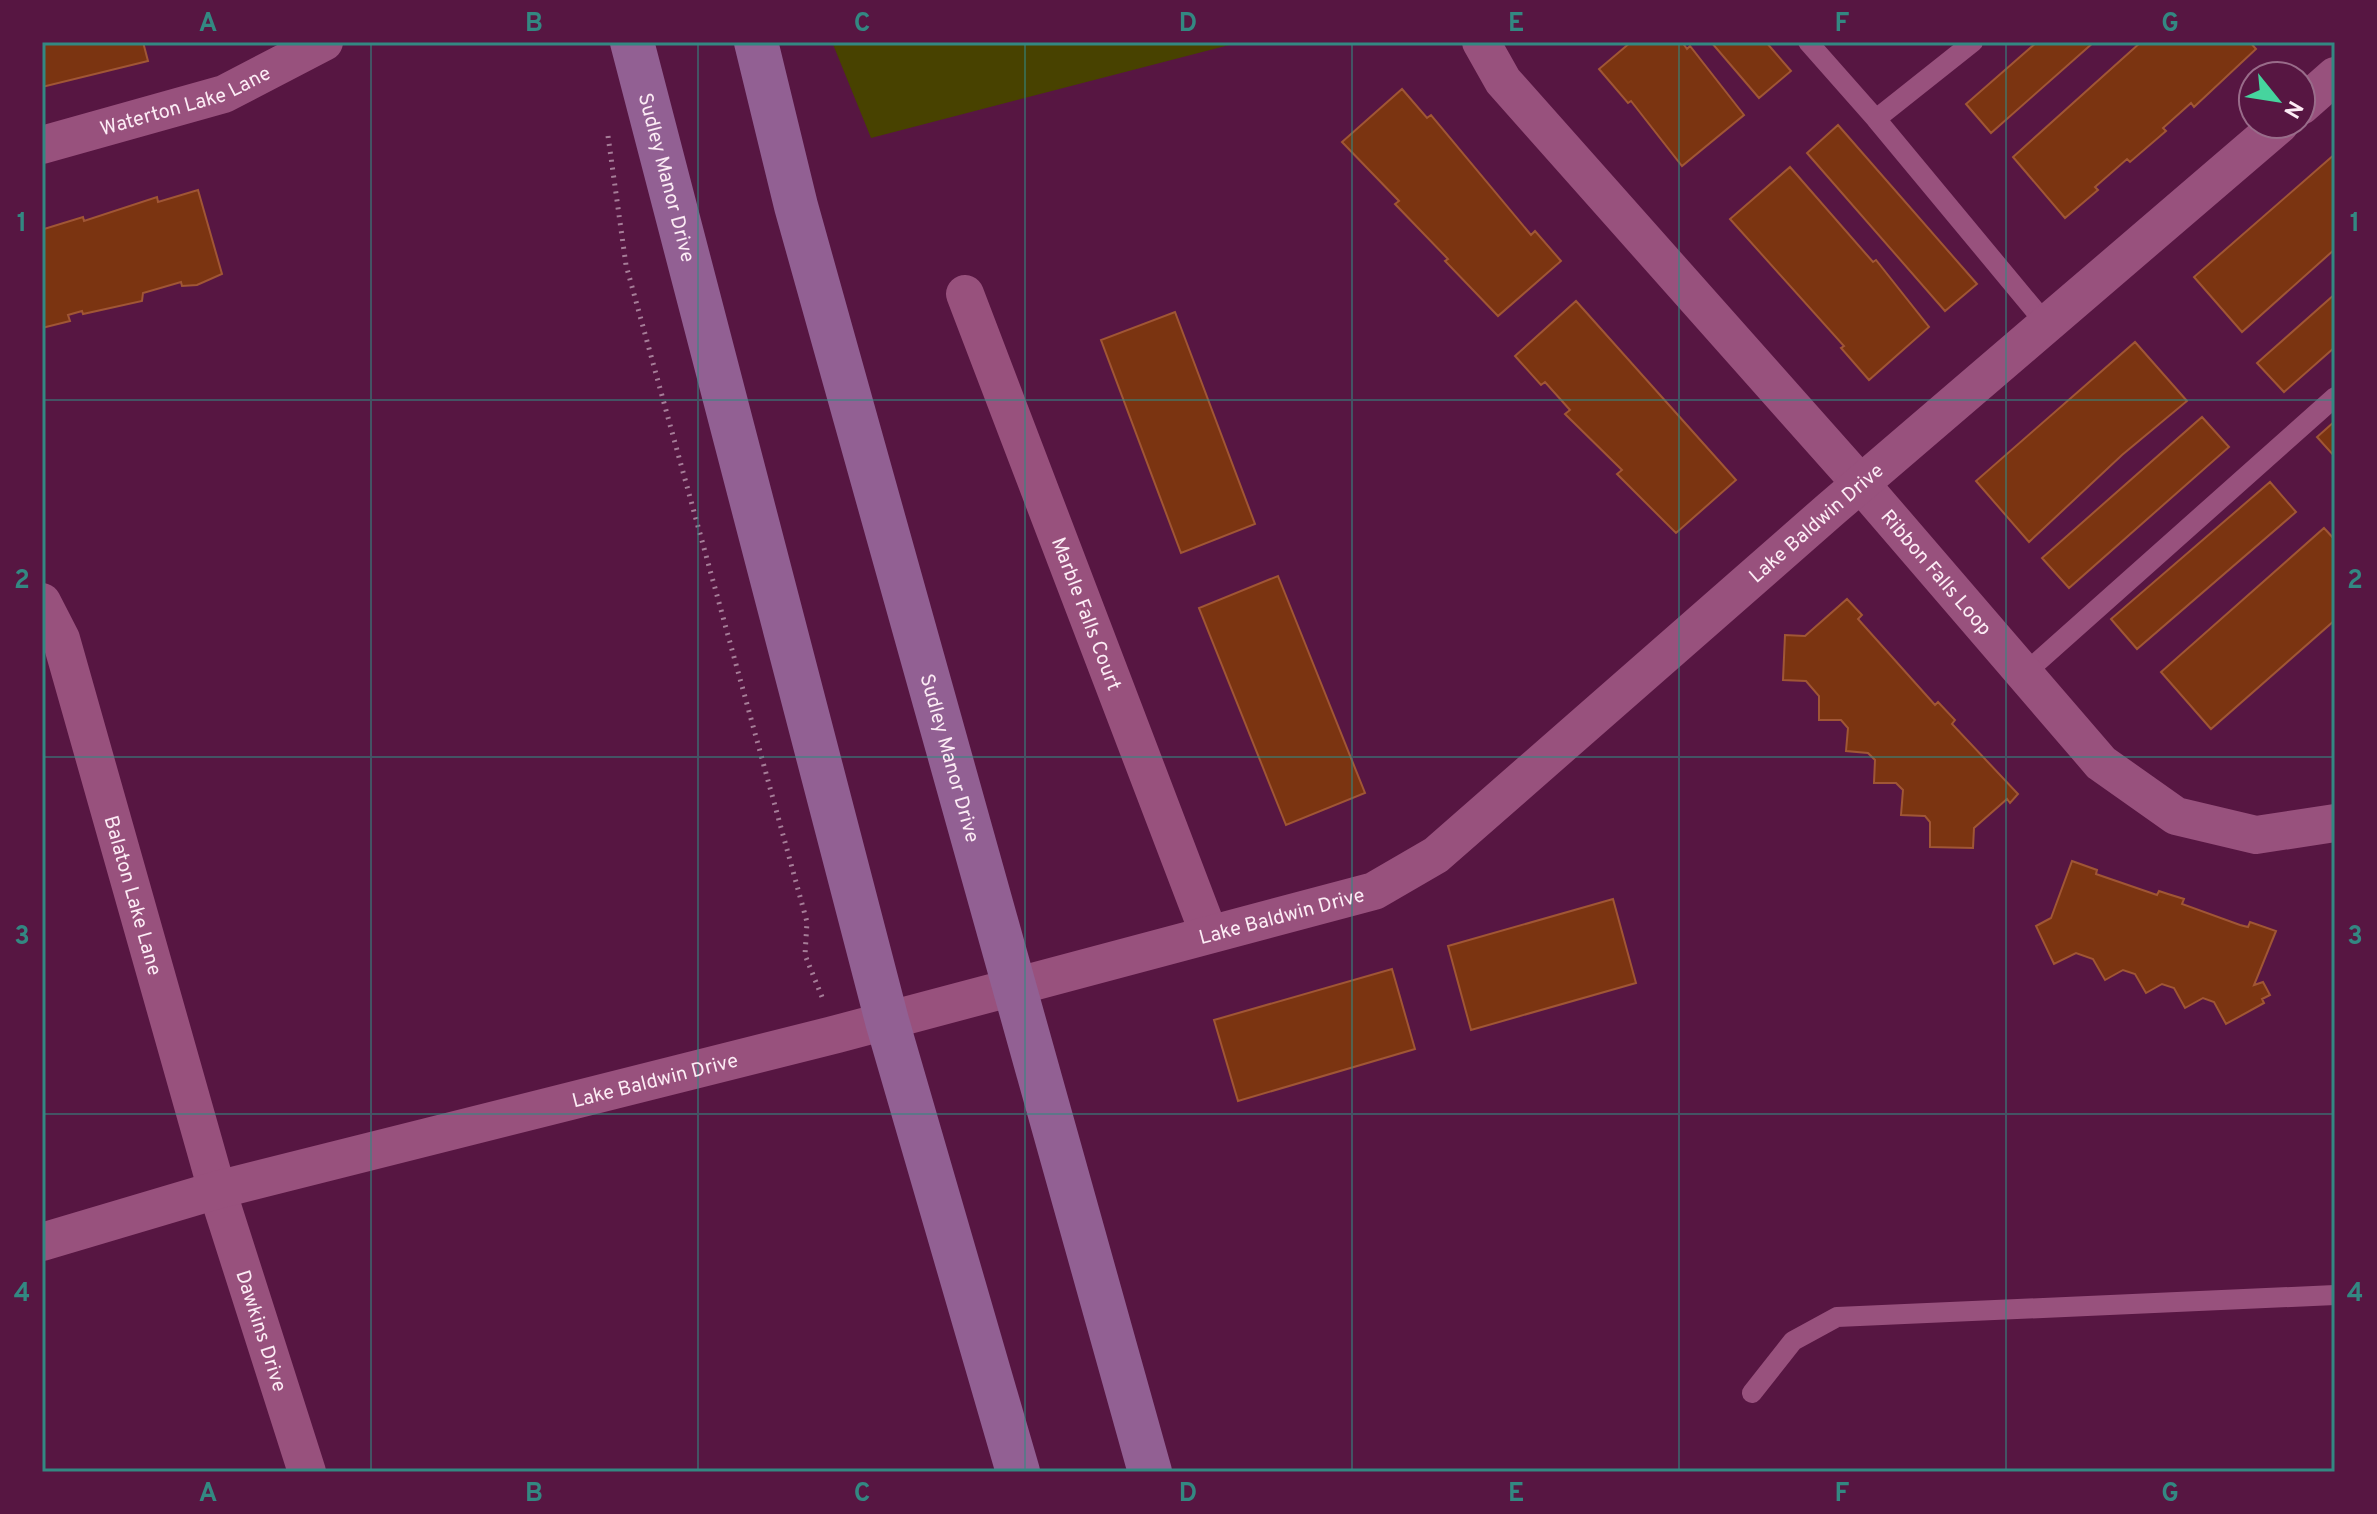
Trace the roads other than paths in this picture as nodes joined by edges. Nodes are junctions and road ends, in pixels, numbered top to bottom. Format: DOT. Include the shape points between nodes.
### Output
graph roads {
  1 [pos="324,42"];
  2 [pos="632,42"];
  3 [pos="756,42"];
  4 [pos="1481,42"];
  5 [pos="1808,42"];
  6 [pos="1973,42"];
  7 [pos="2335,76"];
  8 [pos="2317,92"];
  9 [pos="1876,119"];
  10 [pos="2261,140"];
  11 [pos="42,145"];
  12 [pos="965,294"];
  13 [pos="2047,325"];
  14 [pos="2335,397"];
  15 [pos="1861,484"];
  16 [pos="42,602"];
  17 [pos="52,642"];
  18 [pos="2024,674"];
  19 [pos="2335,823"];
  20 [pos="1209,934"];
  21 [pos="1015,988"];
  22 [pos="887,1021"];
  23 [pos="217,1190"];
  24 [pos="42,1242"];
  25 [pos="2335,1295"];
  26 [pos="1752,1393"];
  27 [pos="307,1472"];
  28 [pos="1018,1472"];
  29 [pos="1150,1472"];
  1 -- 11 [label="street, Waterton Lake Lane" via="224,94"];
  2 -- 22 [label="main road, Sudley Manor Drive"];
  3 -- 21 [label="main road, Sudley Manor Drive" via="796,206"];
  4 -- 15 [label="street, Ribbon Falls Loop" via="1503,81"];
  5 -- 9 [label="lane"];
  6 -- 9 [label="lane"];
  7 -- 8 [label="street"];
  9 -- 13 [label="lane"];
  10 -- 13 [label="street, Lake Baldwin Drive"];
  12 -- 20 [label="street, Marble Falls Court"];
  13 -- 15 [label="street, Lake Baldwin Drive"];
  14 -- 18 [label="lane"];
  15 -- 18 [label="street, Ribbon Falls Loop"];
  15 -- 20 [label="street, Lake Baldwin Drive" via="1436,855 1374,891"];
  16 -- 17 [label="street, Balaton Lake Lane"];
  17 -- 23 [label="street, Balaton Lake Lane"];
  18 -- 19 [label="street, Ribbon Falls Loop" via="2101,763 2176,816 2256,835"];
  20 -- 21 [label="street, Lake Baldwin Drive"];
  21 -- 22 [label="street, Lake Baldwin Drive"];
  21 -- 29 [label="main road, Sudley Manor Drive"];
  22 -- 23 [label="street, Lake Baldwin Drive"];
  22 -- 28 [label="main road, Sudley Manor Drive"];
  23 -- 24 [label="street, Lake Baldwin Drive"];
  23 -- 27 [label="street, Dawkins Drive"];
  25 -- 26 [label="lane" via="1837,1317 1793,1341"];
}
